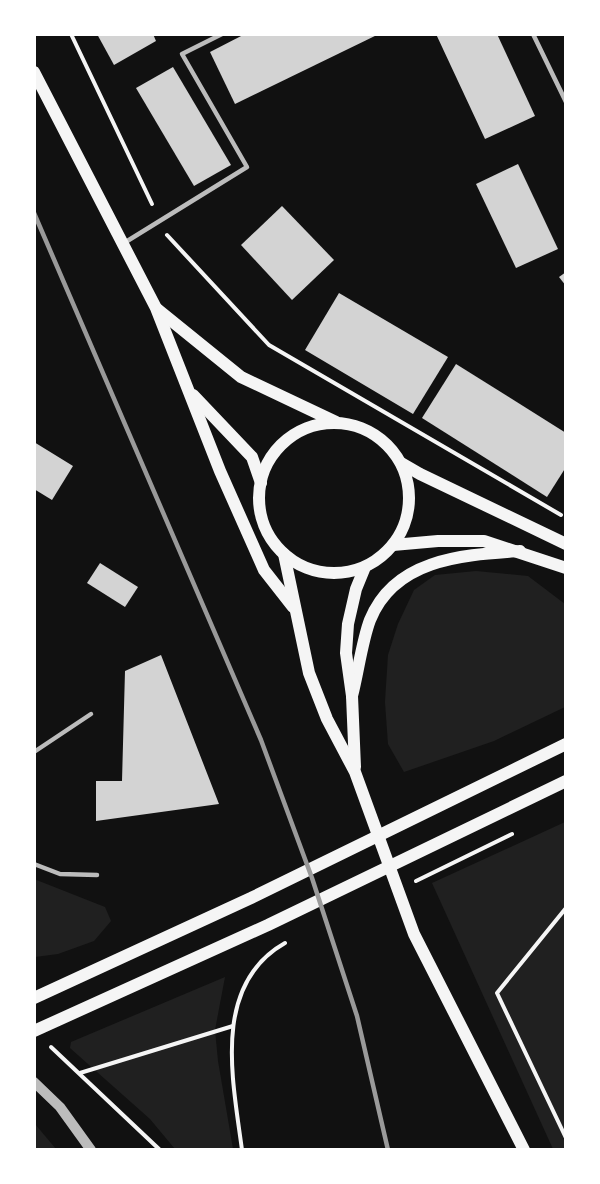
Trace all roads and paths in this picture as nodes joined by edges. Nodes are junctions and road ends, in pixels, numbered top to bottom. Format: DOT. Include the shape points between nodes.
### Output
graph roads {
  1 [pos="71,34"];
  2 [pos="222,34"];
  3 [pos="533,34"];
  4 [pos="34,72"];
  5 [pos="566,102"];
  6 [pos="160,220"];
  7 [pos="124,243"];
  8 [pos="156,308"];
  9 [pos="190,392"];
  10 [pos="338,423"];
  11 [pos="401,463"];
  12 [pos="261,483"];
  13 [pos="566,518"];
  14 [pos="566,544"];
  15 [pos="393,545"];
  16 [pos="520,551"];
  17 [pos="284,554"];
  18 [pos="365,567"];
  19 [pos="566,568"];
  20 [pos="294,609"];
  21 [pos="352,696"];
  22 [pos="91,714"];
  23 [pos="566,744"];
  24 [pos="34,752"];
  25 [pos="355,772"];
  26 [pos="566,781"];
  27 [pos="34,864"];
  28 [pos="97,875"];
  29 [pos="566,908"];
  30 [pos="279,947"];
  31 [pos="34,998"];
  32 [pos="233,1026"];
  33 [pos="34,1031"];
  34 [pos="50,1045"];
  35 [pos="80,1073"];
  36 [pos="34,1082"];
  37 [pos="566,1138"];
  38 [pos="92,1149"];
  39 [pos="160,1149"];
  40 [pos="242,1149"];
  41 [pos="524,1149"];
  1 -- 6 [label="path"];
  2 -- 6 [label="lane" via="182,54 247,168"];
  3 -- 5 [label="lane"];
  4 -- 7 [label="main road"];
  6 -- 7 [label="lane"];
  6 -- 13 [label="path" via="167,235 269,345"];
  7 -- 8 [label="main road"];
  8 -- 9 [label="main road"];
  8 -- 10 [label="main road" via="241,376"];
  9 -- 12 [label="main road" via="252,457"];
  9 -- 20 [label="main road" via="264,570"];
  10 -- 11 [label="main road" via="364,429 385,442"];
  10 -- 12 [label="main road" via="317,424 280,445"];
  11 -- 14 [label="main road"];
  11 -- 15 [label="main road" via="410,505"];
  12 -- 17 [label="main road" via="263,522"];
  15 -- 16 [label="main road" via="484,541"];
  15 -- 18 [label="main road"];
  16 -- 19 [label="main road"];
  16 -- 21 [label="main road" via="436,562 405,575 386,593 370,620"];
  17 -- 18 [label="main road" via="302,566 322,572 344,573"];
  17 -- 20 [label="main road"];
  18 -- 21 [label="main road" via="348,624 346,653"];
  20 -- 25 [label="main road" via="309,673 327,719"];
  21 -- 25 [label="main road"];
  22 -- 24 [label="lane"];
  23 -- 31 [label="main road" via="251,898"];
  25 -- 41 [label="main road" via="414,934"];
  26 -- 33 [label="main road" via="268,925"];
  27 -- 28 [label="lane" via="60,874"];
  29 -- 37 [label="path" via="497,993"];
  30 -- 32 [label="path" via="248,979"];
  32 -- 35 [label="path"];
  32 -- 40 [label="path" via="232,1058"];
  34 -- 35 [label="path"];
  35 -- 39 [label="path"];
  36 -- 38 [label="street" via="60,1107"];
}
